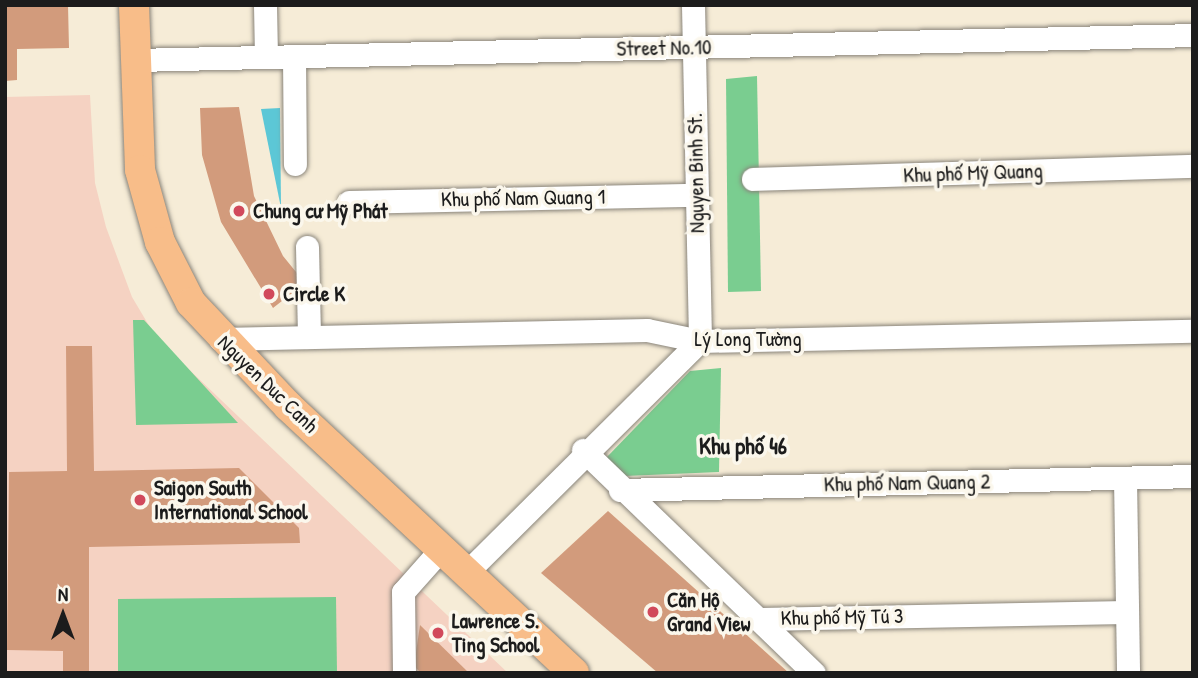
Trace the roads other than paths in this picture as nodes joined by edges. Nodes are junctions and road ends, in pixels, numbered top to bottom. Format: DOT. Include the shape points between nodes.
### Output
graph roads {
  1 [pos="134,5"];
  2 [pos="265,5"];
  3 [pos="693,5"];
  4 [pos="1193,35"];
  5 [pos="694,47"];
  6 [pos="294,56"];
  7 [pos="266,57"];
  8 [pos="135,60"];
  9 [pos="295,164"];
  10 [pos="1193,166"];
  11 [pos="753,180"];
  12 [pos="697,195"];
  13 [pos="349,202"];
  14 [pos="307,247"];
  15 [pos="1193,331"];
  16 [pos="309,337"];
  17 [pos="220,339"];
  18 [pos="700,341"];
  19 [pos="583,450"];
  20 [pos="1193,476"];
  21 [pos="1125,478"];
  22 [pos="620,490"];
  23 [pos="440,549"];
  24 [pos="466,573"];
  25 [pos="1127,612"];
  26 [pos="760,619"];
  27 [pos="404,673"];
  28 [pos="574,673"];
  29 [pos="814,673"];
  30 [pos="1128,673"];
  1 -- 8 [label="main road, Nguyen Duc Canh"];
  2 -- 7 [label="street"];
  3 -- 5 [label="street, Nguyen Binh St."];
  4 -- 5 [label="street, Street No.10"];
  5 -- 6 [label="street, Street No.10"];
  5 -- 12 [label="street, Nguyen Binh St."];
  6 -- 7 [label="street, Street No.10"];
  6 -- 9 [label="street"];
  7 -- 8 [label="street, Street No.10"];
  8 -- 17 [label="main road, Nguyen Duc Canh" via="145,193 179,282"];
  10 -- 11 [label="street, Khu phố Mỹ Quang"];
  12 -- 13 [label="street, Khu phố Nam Quang 1"];
  12 -- 18 [label="street, Nguyen Binh St."];
  14 -- 16 [label="street"];
  15 -- 18 [label="street, Lý Long Tường"];
  16 -- 17 [label="street, Lý Long Tường"];
  16 -- 18 [label="street, Lý Long Tường" via="647,330"];
  17 -- 23 [label="main road, Nguyen Duc Canh"];
  18 -- 19 [label="street"];
  19 -- 22 [label="street, Khu phố Mỹ Tú 3"];
  19 -- 24 [label="street"];
  20 -- 21 [label="street, Khu phố Nam Quang 2"];
  21 -- 22 [label="street, Khu phố Nam Quang 2"];
  21 -- 25 [label="street"];
  22 -- 26 [label="street, Khu phố Mỹ Tú 3"];
  23 -- 24 [label="main road, Nguyen Duc Canh"];
  23 -- 27 [label="street" via="403,592"];
  24 -- 28 [label="main road, Nguyen Duc Canh"];
  25 -- 26 [label="street, Khu phố Mỹ Tú 3"];
  25 -- 30 [label="street"];
  26 -- 29 [label="street"];
}
